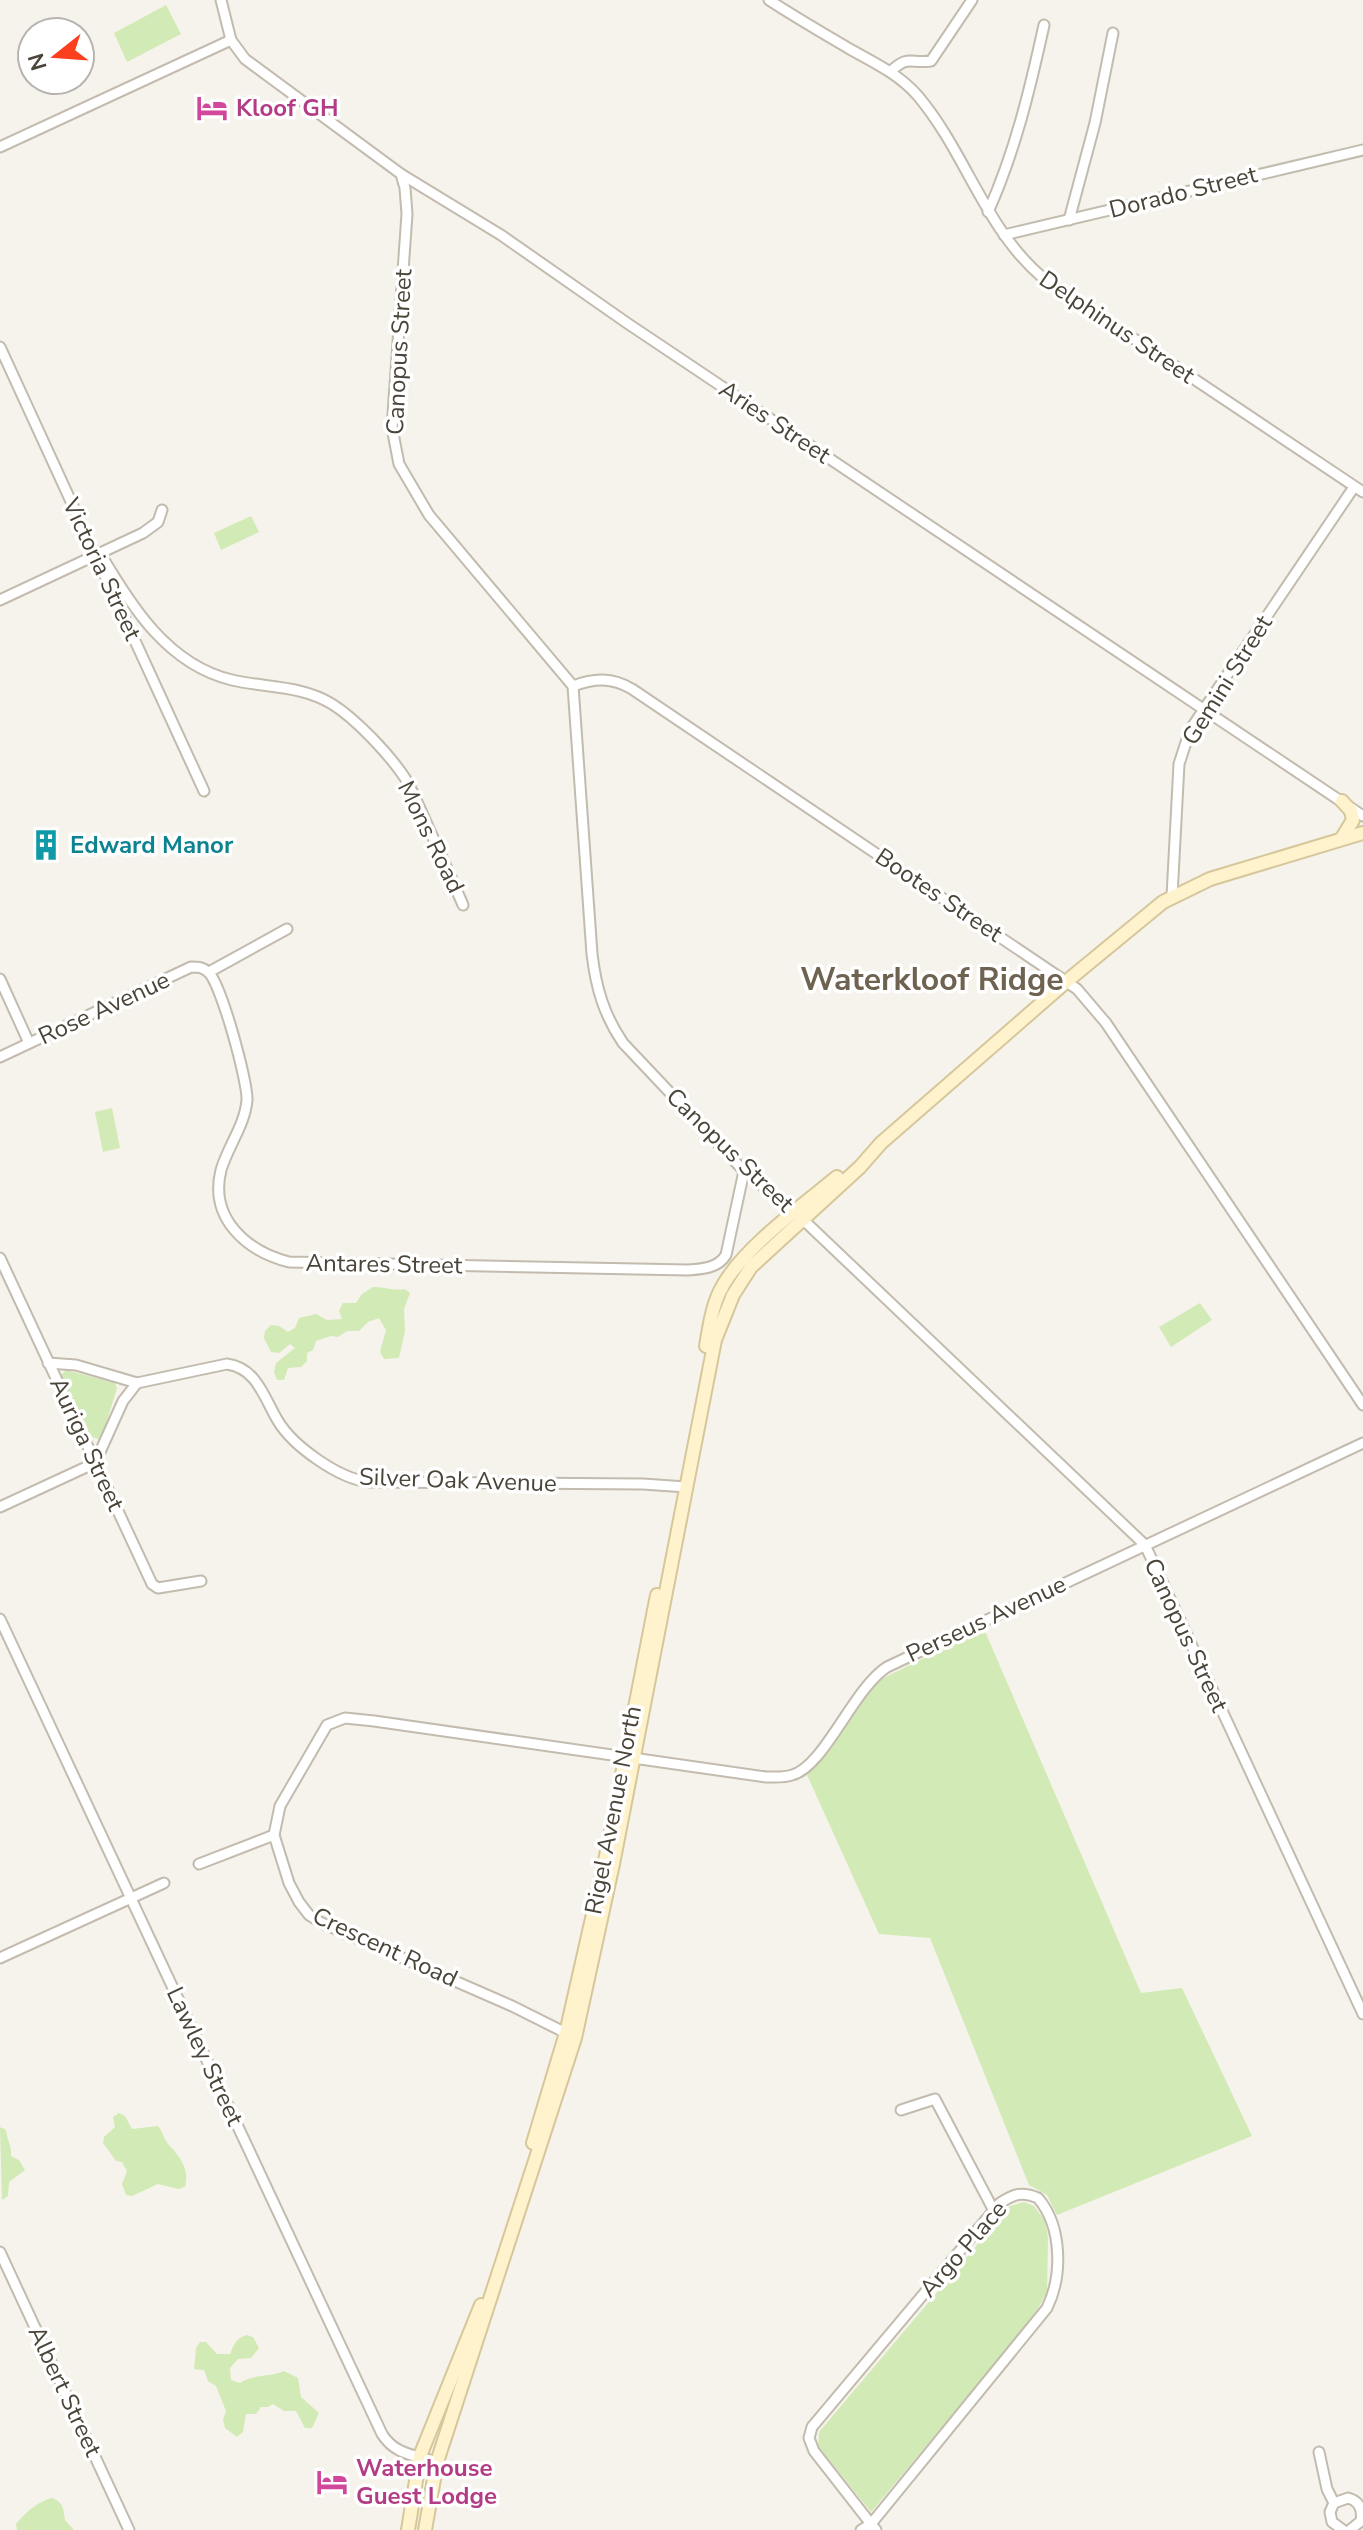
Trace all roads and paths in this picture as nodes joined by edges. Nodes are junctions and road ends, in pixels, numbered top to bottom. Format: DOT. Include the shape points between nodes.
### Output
graph roads {
  1 [pos="221,0"];
  2 [pos="769,0"];
  3 [pos="972,0"];
  4 [pos="1044,25"];
  5 [pos="1113,33"];
  6 [pos="231,40"];
  7 [pos="890,72"];
  8 [pos="0,147"];
  9 [pos="1363,150"];
  10 [pos="401,174"];
  11 [pos="988,212"];
  12 [pos="1069,220"];
  13 [pos="1004,235"];
  14 [pos="0,347"];
  15 [pos="1359,489"];
  16 [pos="162,510"];
  17 [pos="98,554"];
  18 [pos="0,600"];
  19 [pos="573,686"];
  20 [pos="1204,709"];
  21 [pos="204,791"];
  22 [pos="1342,801"];
  23 [pos="1363,816"];
  24 [pos="1363,833"];
  25 [pos="1340,840"];
  26 [pos="1172,896"];
  27 [pos="463,905"];
  28 [pos="287,929"];
  29 [pos="209,972"];
  30 [pos="0,979"];
  31 [pos="1067,981"];
  32 [pos="29,1043"];
  33 [pos="0,1057"];
  34 [pos="744,1171"];
  35 [pos="798,1216"];
  36 [pos="0,1258"];
  37 [pos="48,1363"];
  38 [pos="137,1383"];
  39 [pos="1363,1405"];
  40 [pos="1363,1443"];
  41 [pos="95,1463"];
  42 [pos="682,1487"];
  43 [pos="0,1507"];
  44 [pos="1145,1545"];
  45 [pos="201,1581"];
  46 [pos="0,1619"];
  47 [pos="629,1758"];
  48 [pos="274,1835"];
  49 [pos="199,1864"];
  50 [pos="164,1883"];
  51 [pos="131,1898"];
  52 [pos="0,1958"];
  53 [pos="1363,2014"];
  54 [pos="570,2036"];
  55 [pos="901,2110"];
  56 [pos="994,2211"];
  57 [pos="0,2252"];
  58 [pos="1319,2452"];
  59 [pos="420,2456"];
  60 [pos="437,2462"];
  61 [pos="1360,2498"];
  62 [pos="1334,2503"];
  63 [pos="430,2505"];
  64 [pos="874,2527"];
  65 [pos="1357,2528"];
  66 [pos="129,2530"];
  67 [pos="407,2530"];
  68 [pos="425,2530"];
  69 [pos="861,2530"];
  70 [pos="1343,2530"];
  1 -- 6 [label="street, Aries Street"];
  2 -- 7 [label="street, Delphinus Street"];
  3 -- 7 [label="street" via="931,61 908,59"];
  4 -- 11 [label="street" via="1016,138"];
  5 -- 12 [label="street"];
  6 -- 8 [label="street"];
  6 -- 10 [label="street, Aries Street" via="262,73"];
  7 -- 11 [label="street, Delphinus Street" via="923,103"];
  9 -- 12 [label="street, Dorado Street"];
  10 -- 19 [label="street, Canopus Street" via="407,227 392,428 399,464 429,515"];
  10 -- 20 [label="street, Aries Street" via="501,235"];
  11 -- 13 [label="street, Delphinus Street"];
  12 -- 13 [label="street, Dorado Street"];
  13 -- 15 [label="street, Delphinus Street" via="1043,278"];
  14 -- 17 [label="street, Victoria Street"];
  15 -- 20 [label="street, Gemini Street"];
  16 -- 17 [label="street" via="150,529"];
  17 -- 18 [label="street"];
  17 -- 21 [label="street, Victoria Street"];
  17 -- 27 [label="street, Mons Road" via="146,624 168,646 231,680 318,697 364,732 406,780"];
  19 -- 31 [label="street, Bootes Street" via="598,679 632,689"];
  19 -- 34 [label="street, Canopus Street" via="592,954 603,1006 623,1043"];
  20 -- 22 [label="street, Aries Street"];
  20 -- 26 [label="street, Gemini Street" via="1190,730 1179,764"];
  22 -- 23 [label="street, Aries Street"];
  22 -- 25 [label="main road" via="1353,820"];
  24 -- 25 [label="main road, Rigel Avenue North"];
  25 -- 26 [label="main road, Rigel Avenue North" via="1210,879"];
  26 -- 31 [label="main road, Rigel Avenue North"];
  28 -- 29 [label="street"];
  29 -- 32 [label="street, Rose Avenue" via="191,967"];
  29 -- 34 [label="street, Antares Street" via="221,993 247,1093 221,1170 221,1207 245,1242 269,1256 315,1264 710,1267 726,1255"];
  30 -- 32 [label="street"];
  31 -- 35 [label="main road, Rigel Avenue North"];
  31 -- 39 [label="street, Bootes Street" via="1106,1023"];
  32 -- 33 [label="street, Rose Avenue"];
  34 -- 35 [label="street, Canopus Street"];
  35 -- 42 [label="main road, Rigel Avenue North" via="751,1267 725,1312"];
  35 -- 44 [label="street, Canopus Street"];
  36 -- 37 [label="street, Auriga Street"];
  37 -- 38 [label="street, Silver Oak Avenue" via="76,1365"];
  37 -- 41 [label="street, Auriga Street"];
  38 -- 41 [label="street" via="123,1401"];
  38 -- 42 [label="street, Silver Oak Avenue" via="215,1365 241,1367 257,1382 289,1435 332,1468 360,1481"];
  40 -- 44 [label="street, Perseus Avenue"];
  41 -- 43 [label="street"];
  41 -- 45 [label="street, Auriga Street" via="153,1586"];
  42 -- 47 [label="main road, Rigel Avenue North"];
  44 -- 47 [label="street, Perseus Avenue" via="875,1674 813,1761 791,1776"];
  44 -- 53 [label="street, Canopus Street"];
  46 -- 51 [label="street, Lawley Street"];
  47 -- 48 [label="street" via="337,1719 323,1731 285,1796"];
  47 -- 54 [label="main road, Rigel Avenue North"];
  48 -- 49 [label="street"];
  48 -- 54 [label="street, Crescent Road" via="289,1883 309,1915"];
  50 -- 51 [label="street"];
  51 -- 52 [label="street"];
  51 -- 59 [label="street, Lawley Street" via="382,2434 395,2449"];
  54 -- 59 [label="main road, Rigel Avenue North" via="488,2286"];
  54 -- 60 [label="main road, Rigel Avenue North"];
  55 -- 56 [label="street" via="935,2099"];
  56 -- 64 [label="street, Argo Place" via="810,2433 814,2451"];
  56 -- 64 [label="street, Argo Place" via="1022,2193 1044,2205 1056,2236 1054,2294 1037,2323 917,2465"];
  57 -- 66 [label="street, Albert Street"];
  58 -- 62 [label="street"];
  59 -- 60 [label="street, Lawley Street"];
  59 -- 67 [label="main road, Rigel Avenue North"];
  60 -- 63 [label="main road, Rigel Avenue North"];
  61 -- 62 [label="street"];
  61 -- 65 [label="street"];
  62 -- 70 [label="street" via="1330,2518"];
  63 -- 67 [label="main road"];
  63 -- 68 [label="main road, Rigel Avenue North"];
  64 -- 69 [label="street"];
}
